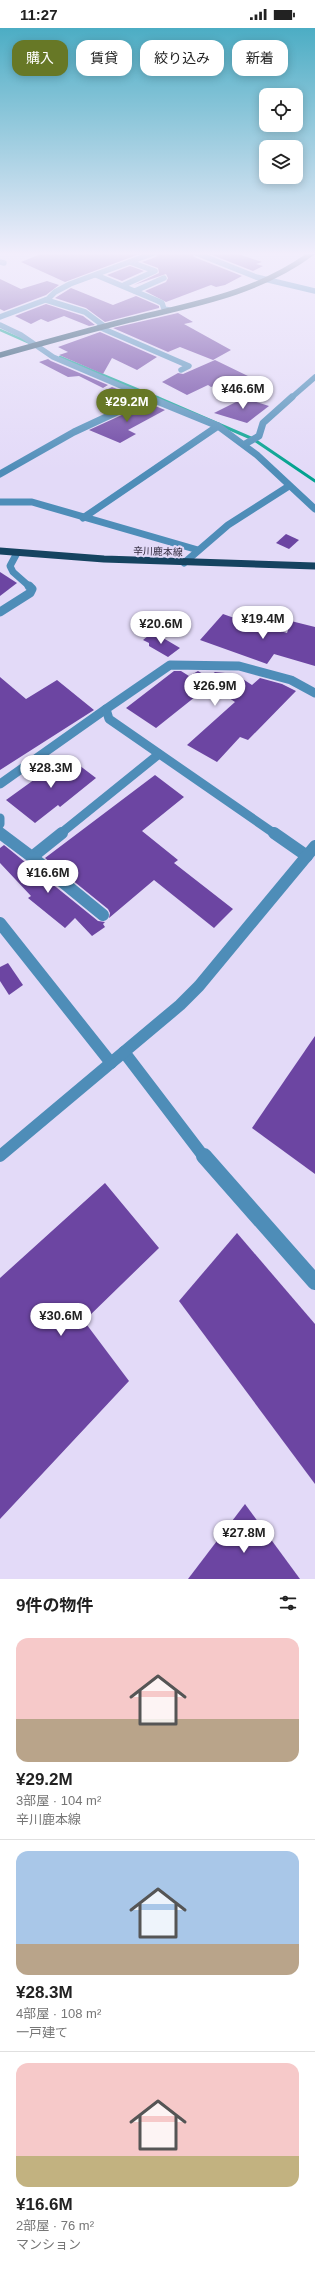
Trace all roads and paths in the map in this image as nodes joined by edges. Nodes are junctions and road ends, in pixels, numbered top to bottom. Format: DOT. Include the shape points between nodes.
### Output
graph roads {
  1 [pos="0,325"];
  2 [pos="102,326"];
  3 [pos="35,345"];
  4 [pos="0,355"];
  5 [pos="181,370"];
  6 [pos="315,377"];
  7 [pos="147,398"];
  8 [pos="218,426"];
  9 [pos="245,444"];
  10 [pos="0,474"];
  11 [pos="289,486"];
  12 [pos="0,502"];
  13 [pos="315,509"];
  14 [pos="83,518"];
  15 [pos="198,550"];
  16 [pos="0,551"];
  17 [pos="17,553"];
  18 [pos="184,562"];
  19 [pos="315,566"];
  20 [pos="0,612"];
  21 [pos="315,693"];
  22 [pos="106,709"];
  23 [pos="159,754"];
  24 [pos="0,784"];
  25 [pos="0,818"];
  26 [pos="0,824"];
  27 [pos="0,833"];
  28 [pos="315,846"];
  29 [pos="307,856"];
  30 [pos="32,857"];
  31 [pos="103,915"];
  32 [pos="0,922"];
  33 [pos="124,1052"];
  34 [pos="111,1063"];
  35 [pos="0,1156"];
  36 [pos="315,1282"];
  1 -- 3 [label="street"];
  2 -- 3 [label="main road"];
  2 -- 5 [label="street" via="189,366"];
  3 -- 4 [label="main road"];
  3 -- 7 [label="street" via="53,357"];
  6 -- 9 [label="street" via="263,423 259,436"];
  7 -- 8 [label="street"];
  7 -- 10 [label="street" via="74,432"];
  8 -- 9 [label="street"];
  8 -- 14 [label="street"];
  9 -- 11 [label="street"];
  11 -- 13 [label="street"];
  11 -- 15 [label="street" via="228,525"];
  12 -- 14 [label="street" via="32,502"];
  14 -- 15 [label="street"];
  15 -- 18 [label="street"];
  16 -- 17 [label="main road, 辛川鹿本線"];
  17 -- 18 [label="main road, 辛川鹿本線"];
  17 -- 20 [label="street" via="10,566 32,589 30,593"];
  18 -- 19 [label="main road, 辛川鹿本線"];
  21 -- 22 [label="street" via="291,680 239,666 170,665"];
  22 -- 23 [label="street" via="109,719"];
  22 -- 24 [label="street"];
  23 -- 29 [label="street"];
  23 -- 30 [label="street"];
  25 -- 26 [label="street"];
  27 -- 30 [label="street"];
  28 -- 29 [label="street"];
  29 -- 33 [label="street" via="199,986"];
  30 -- 31 [label="street"];
  32 -- 34 [label="street"];
  33 -- 34 [label="street"];
  33 -- 36 [label="street" via="212,1167"];
  34 -- 35 [label="street"];
}
